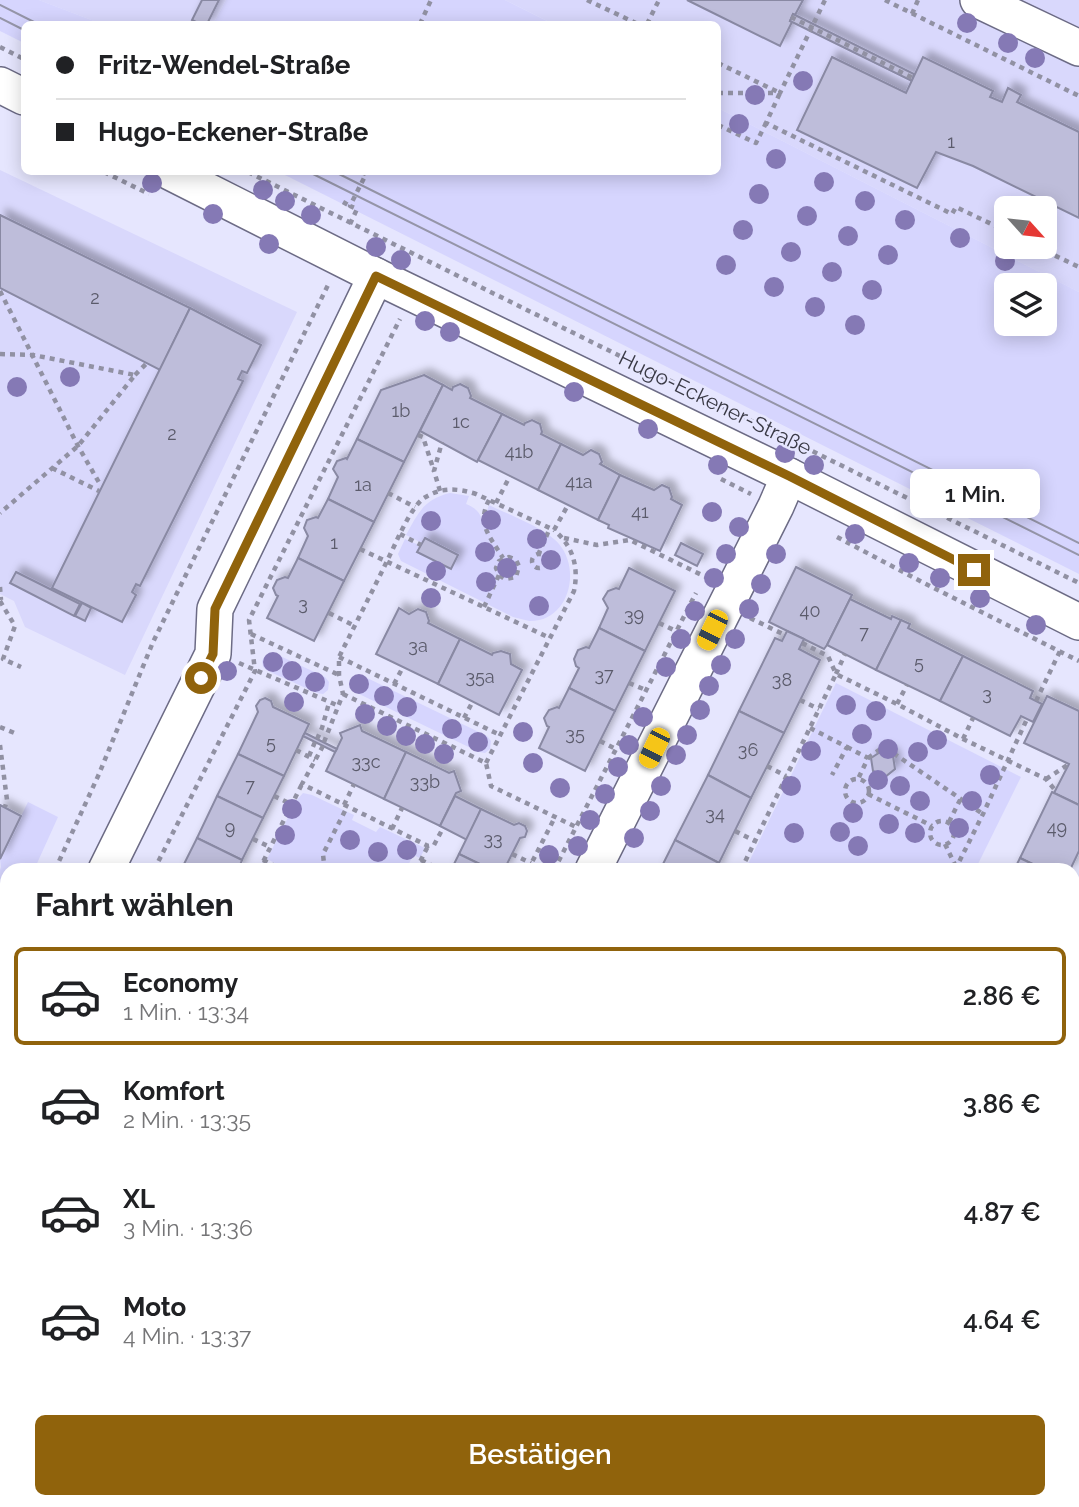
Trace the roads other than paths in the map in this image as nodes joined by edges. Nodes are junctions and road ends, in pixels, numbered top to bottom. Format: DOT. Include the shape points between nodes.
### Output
graph roads {
  1 [pos="978,0"];
  2 [pos="1079,48"];
  3 [pos="0,85"];
  4 [pos="21,96"];
  5 [pos="176,175"];
  6 [pos="376,276"];
  7 [pos="789,476"];
  8 [pos="1079,622"];
  9 [pos="109,863"];
  10 [pos="596,863"];
  1 -- 2 [label="street"];
  3 -- 4 [label="street"];
  5 -- 6 [label="street, Hugo-Eckener-Straße"];
  6 -- 7 [label="street, Hugo-Eckener-Straße"];
  6 -- 9 [label="street" via="215,609 213,654"];
  7 -- 8 [label="street, Hugo-Eckener-Straße"];
  7 -- 10 [label="street"];
}
